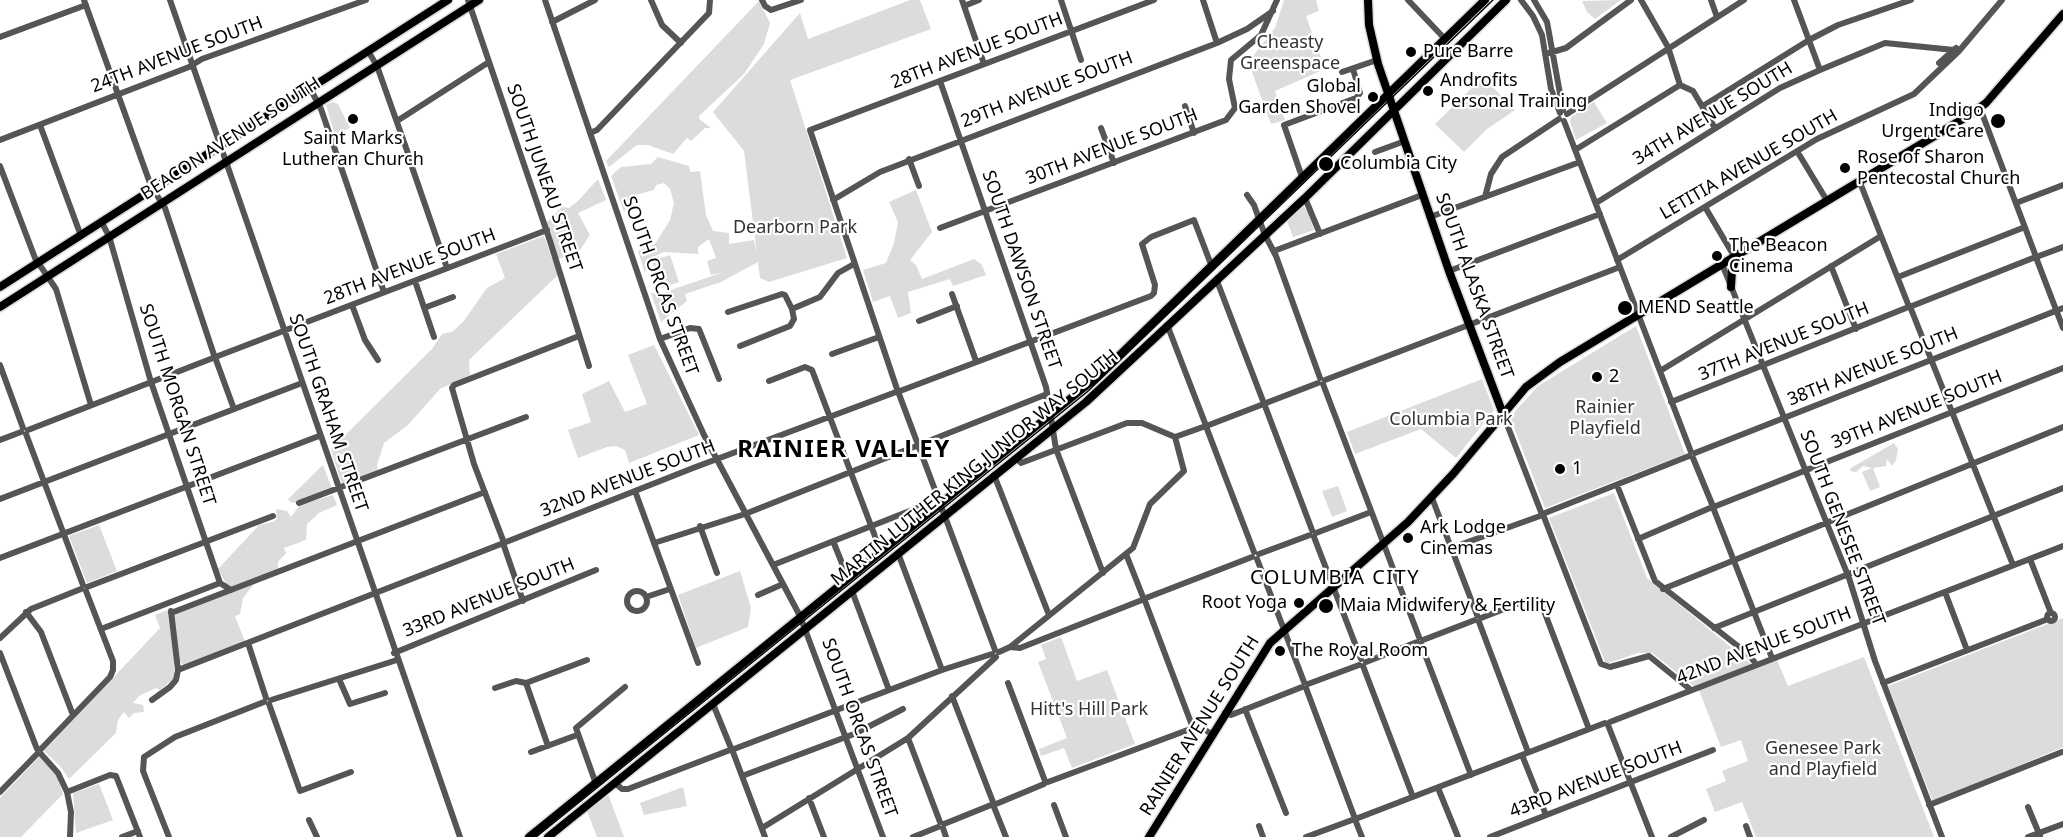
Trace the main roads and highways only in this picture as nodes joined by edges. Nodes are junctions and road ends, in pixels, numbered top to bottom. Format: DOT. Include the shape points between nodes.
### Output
graph roads {
  1 [pos="448,0"];
  2 [pos="479,0"];
  3 [pos="1485,0"];
  4 [pos="1506,0"];
  5 [pos="1365,1"];
  6 [pos="469,3"];
  7 [pos="2063,14"];
  8 [pos="1388,93"];
  9 [pos="1394,111"];
  10 [pos="1735,255"];
  11 [pos="0,287"];
  12 [pos="1731,287"];
  13 [pos="0,307"];
  14 [pos="1503,414"];
  15 [pos="529,837"];
  16 [pos="548,837"];
  17 [pos="1149,837"];
  1 -- 11 [label="main road, BEACON AVENUE SOUTH"];
  2 -- 6 [label="main road, BEACON AVENUE SOUTH"];
  3 -- 8 [label="main road, MARTIN LUTHER KING JUNIOR WAY SOUTH"];
  4 -- 9 [label="main road, MARTIN LUTHER KING JUNIOR WAY SOUTH"];
  5 -- 8 [label="main road, SOUTH ALASKA STREET"];
  6 -- 13 [label="main road, BEACON AVENUE SOUTH"];
  7 -- 10 [label="main road, RAINIER AVENUE SOUTH" via="1980,108"];
  8 -- 9 [label="main road, SOUTH ALASKA STREET"];
  8 -- 15 [label="main road, MARTIN LUTHER KING JUNIOR WAY SOUTH" via="1097,377"];
  9 -- 14 [label="main road, SOUTH ALASKA STREET"];
  9 -- 16 [label="main road, MARTIN LUTHER KING JUNIOR WAY SOUTH" via="1094,396"];
  10 -- 12 [label="main road"];
  10 -- 14 [label="main road, RAINIER AVENUE SOUTH" via="1532,381"];
  14 -- 17 [label="main road, RAINIER AVENUE SOUTH" via="1432,498 1283,629 1261,655"];
}
